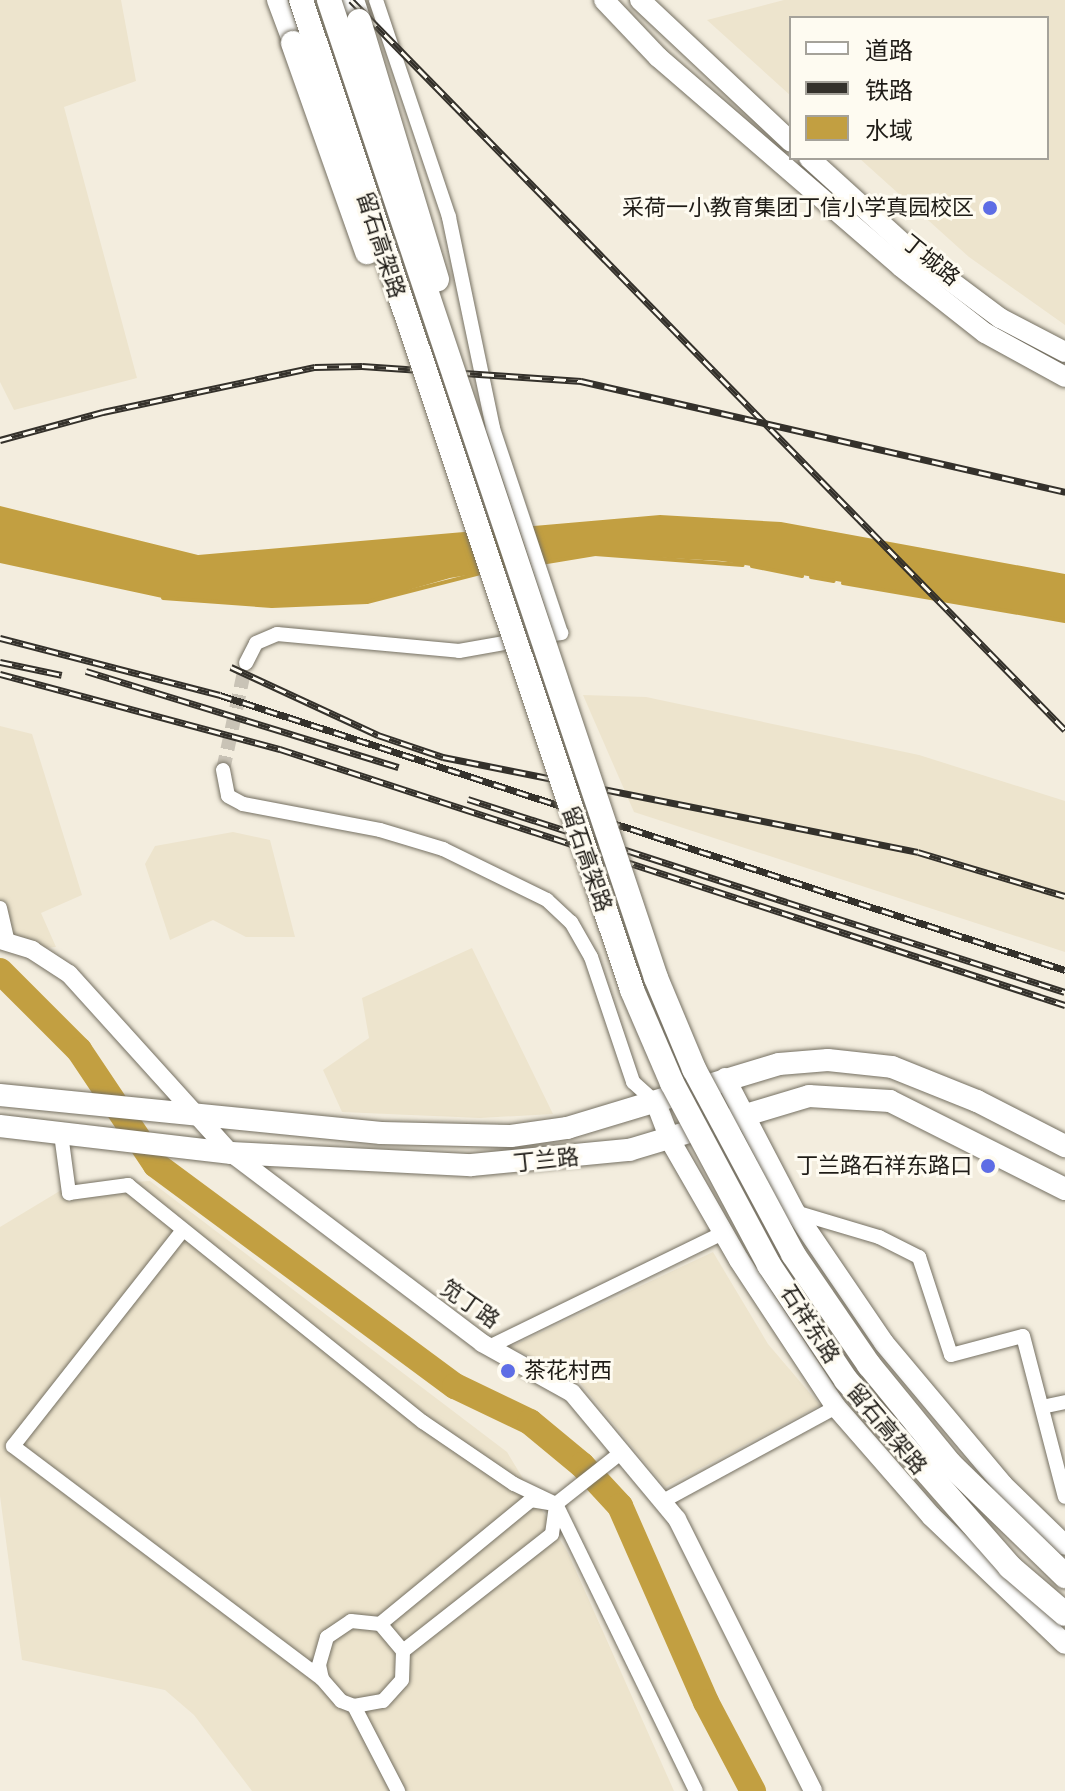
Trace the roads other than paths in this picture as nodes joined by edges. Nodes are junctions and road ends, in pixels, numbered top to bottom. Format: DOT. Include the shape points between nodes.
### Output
graph roads {
  1 [pos="277,0"];
  2 [pos="301,0"];
  3 [pos="329,0"];
  4 [pos="352,0"];
  5 [pos="376,0"];
  6 [pos="604,0"];
  7 [pos="640,0"];
  8 [pos="660,0"];
  9 [pos="668,31"];
  10 [pos="293,43"];
  11 [pos="789,140"];
  12 [pos="811,160"];
  13 [pos="1065,352"];
  14 [pos="1065,377"];
  15 [pos="477,450"];
  16 [pos="451,459"];
  17 [pos="246,663"];
  18 [pos="223,770"];
  19 [pos="0,908"];
  20 [pos="4,941"];
  21 [pos="725,1078"];
  22 [pos="0,1095"];
  23 [pos="656,1103"];
  24 [pos="747,1114"];
  25 [pos="196,1116"];
  26 [pos="0,1126"];
  27 [pos="61,1134"];
  28 [pos="670,1140"];
  29 [pos="1065,1146"];
  30 [pos="231,1153"];
  31 [pos="1065,1189"];
  32 [pos="795,1212"];
  33 [pos="183,1230"];
  34 [pos="723,1233"];
  35 [pos="489,1347"];
  36 [pos="1065,1402"];
  37 [pos="836,1407"];
  38 [pos="1042,1407"];
  39 [pos="616,1456"];
  40 [pos="1065,1497"];
  41 [pos="663,1501"];
  42 [pos="556,1504"];
  43 [pos="1065,1545"];
  44 [pos="1065,1576"];
  45 [pos="1065,1614"];
  46 [pos="380,1624"];
  47 [pos="1065,1644"];
  48 [pos="403,1651"];
  49 [pos="322,1679"];
  50 [pos="354,1706"];
  51 [pos="398,1791"];
  52 [pos="696,1791"];
  53 [pos="813,1791"];
  1 -- 10 [label="main road"];
  2 -- 16 [label="highway, 留石高架路, bridge"];
  3 -- 15 [label="highway, 留石高架路, bridge"];
  4 -- 15 [label="highway, bridge" via="423,223"];
  5 -- 17 [label="street" via="449,217 484,374 485,400 561,633 459,651 277,634 256,643"];
  6 -- 14 [label="main road, 丁城路" via="658,57 901,267 985,333"];
  7 -- 9 [label="main road"];
  8 -- 9 [label="street"];
  9 -- 11 [label="main road"];
  10 -- 16 [label="highway, bridge" via="390,318"];
  12 -- 13 [label="main road, 丁城路" via="929,265 1000,318"];
  15 -- 44 [label="highway, 留石高架路, bridge" via="656,978 743,1169 869,1365 950,1464"];
  16 -- 45 [label="highway, 留石高架路, bridge" via="632,990 719,1180 846,1380 1010,1567"];
  18 -- 23 [label="street" via="228,796 243,804 380,830 443,849 547,900 571,922 591,957 633,1082"];
  19 -- 20 [label="street"];
  20 -- 25 [label="street, 笕丁路" via="69,974"];
  21 -- 23 [label="main road, 丁兰路"];
  21 -- 24 [label="main road"];
  21 -- 29 [label="main road, 丁兰路" via="828,1060 892,1067 977,1101"];
  22 -- 25 [label="main road, 丁兰路"];
  23 -- 25 [label="main road, 丁兰路" via="567,1128 483,1137"];
  23 -- 28 [label="main road, 石祥东路"];
  24 -- 28 [label="main road, 丁兰路"];
  24 -- 31 [label="main road, 丁兰路" via="809,1096 890,1101"];
  24 -- 32 [label="main road" via="760,1152"];
  25 -- 30 [label="street, 笕丁路"];
  26 -- 27 [label="main road, 丁兰路"];
  27 -- 30 [label="main road, 丁兰路"];
  27 -- 33 [label="street" via="69,1193 128,1185"];
  28 -- 30 [label="main road, 丁兰路" via="538,1163 472,1165"];
  28 -- 34 [label="main road, 石祥东路"];
  30 -- 35 [label="street, 笕丁路"];
  32 -- 38 [label="street" via="879,1237 919,1257 951,1355 1023,1336"];
  32 -- 43 [label="main road" via="884,1343 932,1403 1003,1485"];
  33 -- 42 [label="street" via="423,1422 514,1484"];
  33 -- 49 [label="street" via="13,1446"];
  34 -- 35 [label="street"];
  34 -- 37 [label="main road, 石祥东路"];
  35 -- 39 [label="street, 笕丁路" via="572,1393"];
  36 -- 38 [label="street"];
  37 -- 41 [label="street"];
  37 -- 47 [label="main road, 石祥东路" via="931,1516"];
  38 -- 40 [label="street"];
  39 -- 41 [label="street, 笕丁路"];
  39 -- 42 [label="street"];
  41 -- 53 [label="street, 笕丁路" via="677,1519"];
  42 -- 46 [label="street" via="531,1500"];
  42 -- 48 [label="street" via="552,1534"];
  42 -- 52 [label="street"];
  46 -- 48 [label="street"];
  46 -- 49 [label="street" via="351,1621 327,1637 319,1665"];
  48 -- 50 [label="street" via="402,1680 394,1692 383,1701"];
  49 -- 50 [label="street" via="329,1692"];
  50 -- 51 [label="street"];
}
